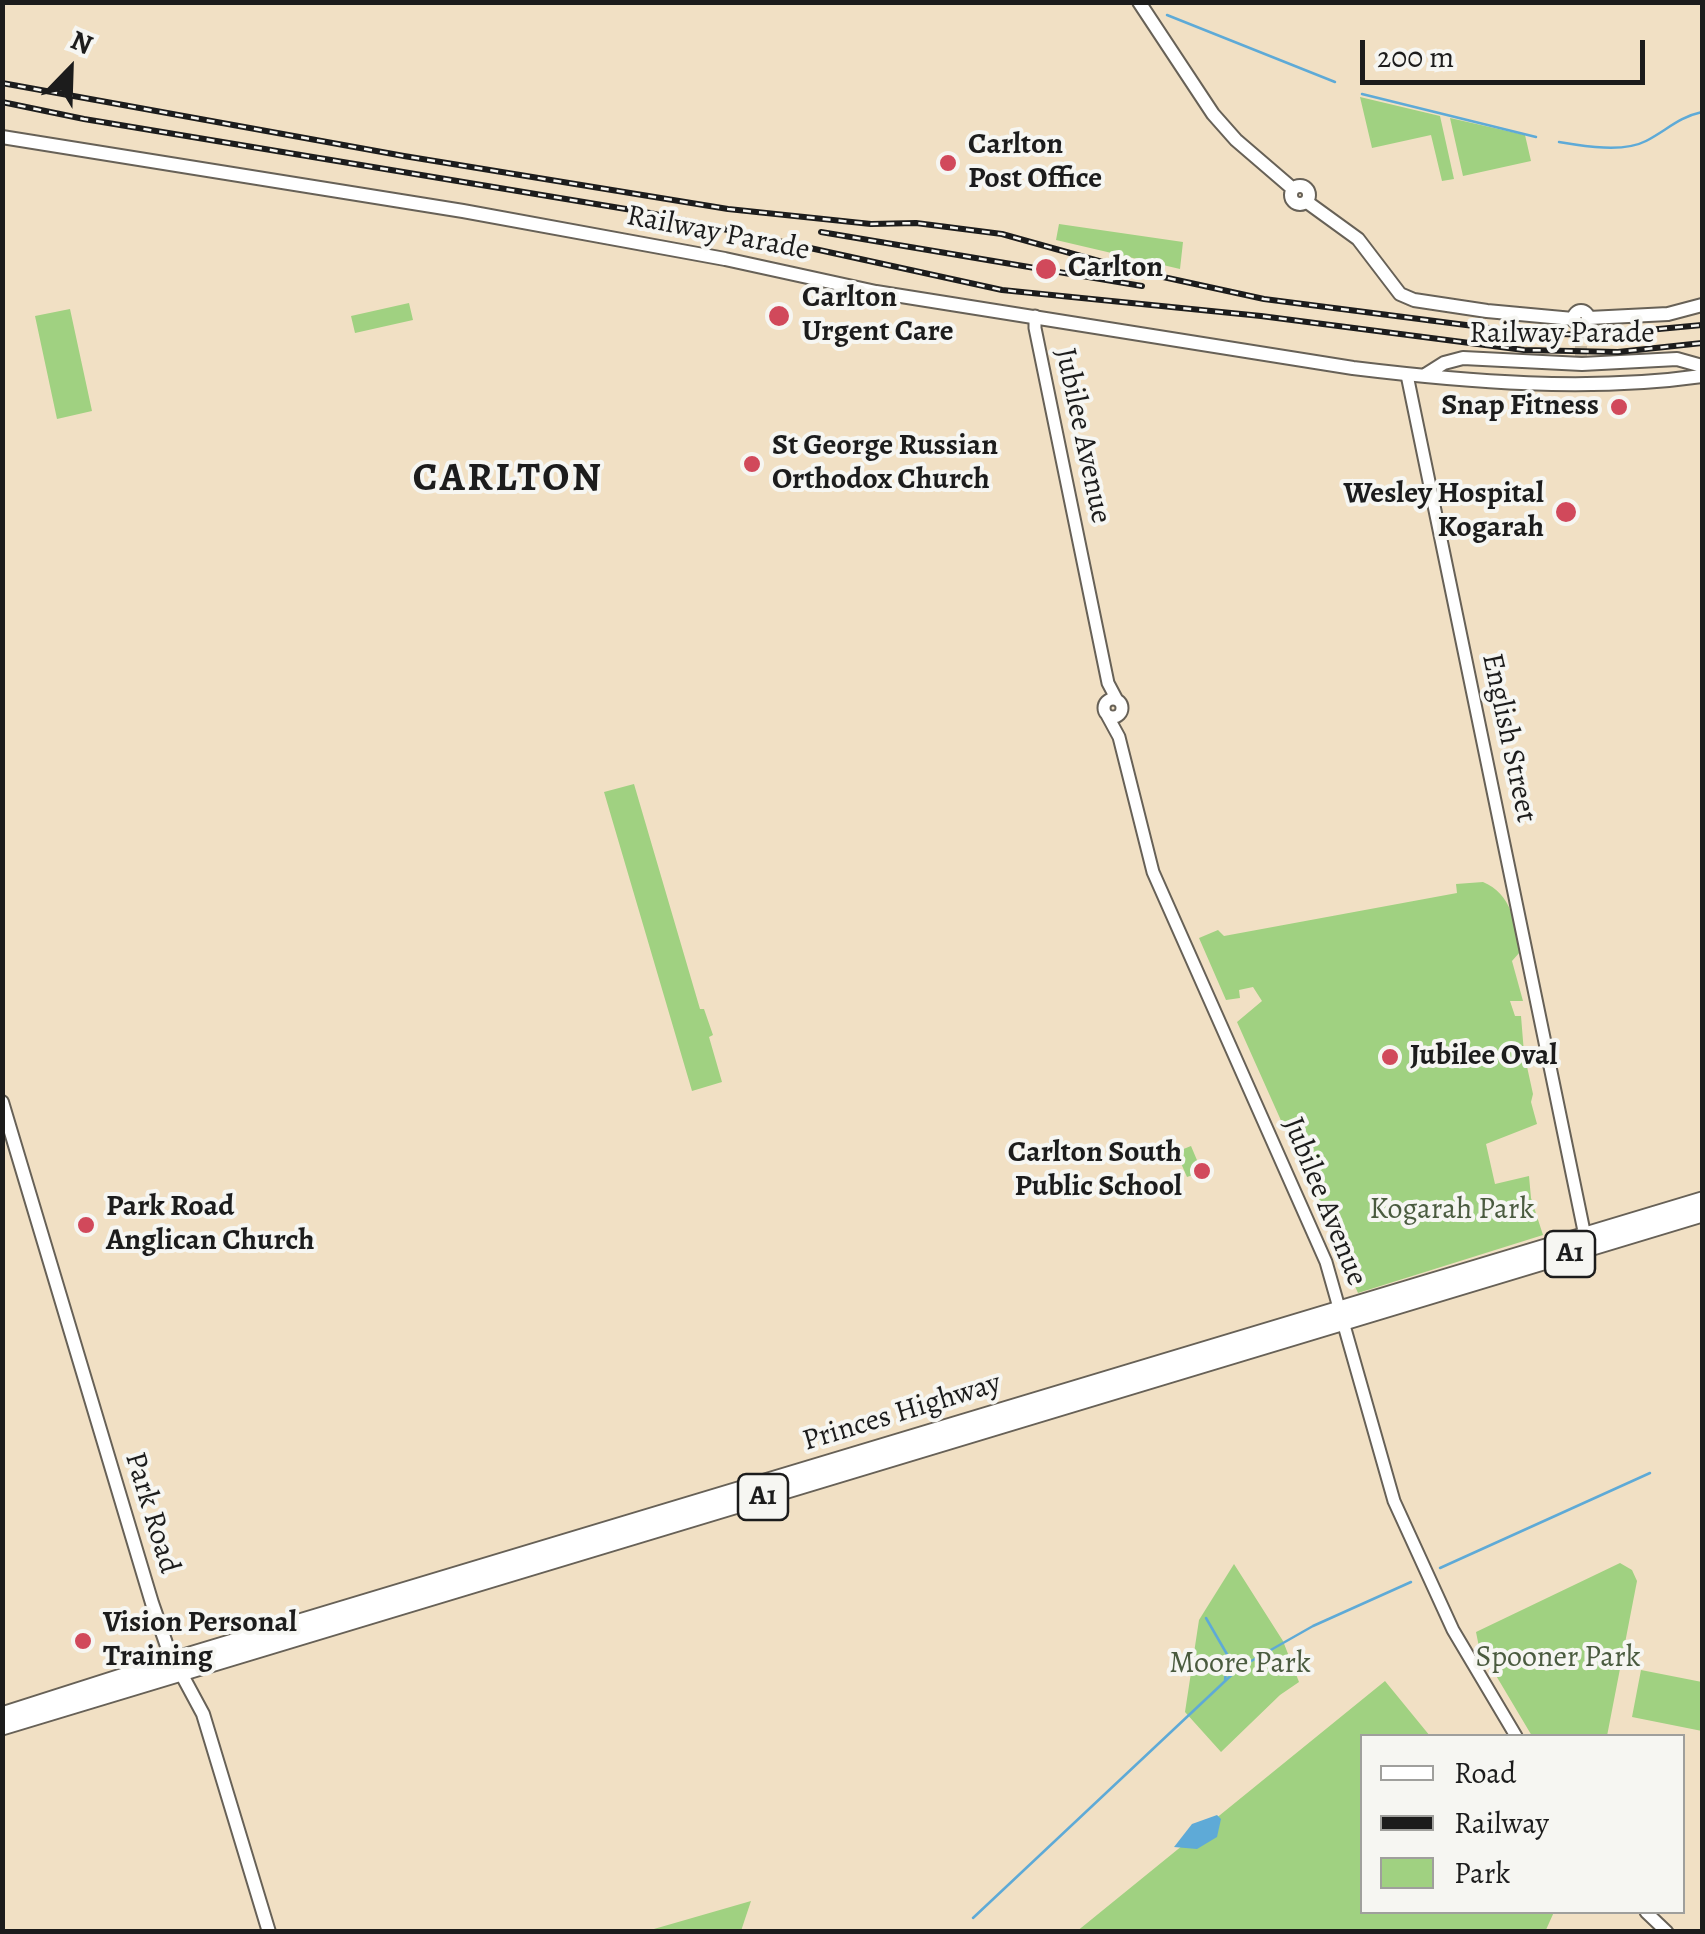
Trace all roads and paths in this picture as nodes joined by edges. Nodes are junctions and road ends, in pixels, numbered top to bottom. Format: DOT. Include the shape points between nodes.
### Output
graph roads {
  1 [pos="1139,2"];
  2 [pos="2,137"];
  3 [pos="1702,306"];
  4 [pos="1035,316"];
  5 [pos="1668,360"];
  6 [pos="1702,366"];
  7 [pos="1407,375"];
  8 [pos="1425,375"];
  9 [pos="1702,376"];
  10 [pos="1685,378"];
  11 [pos="2,1102"];
  12 [pos="1702,1200"];
  13 [pos="1702,1214"];
  14 [pos="1585,1236"];
  15 [pos="1342,1315"];
  16 [pos="178,1667"];
  17 [pos="2,1715"];
  18 [pos="2,1728"];
  19 [pos="1515,1734"];
  20 [pos="1648,1914"];
  21 [pos="270,1932"];
  22 [pos="1667,1932"];
  1 -- 3 [label="main road" via="1236,140 1293,189 1292,202 1307,202 1358,240 1400,294 1581,323"];
  2 -- 4 [label="main road, Railway Parade"];
  4 -- 7 [label="main road, Railway Parade"];
  4 -- 15 [label="street, Jubilee Avenue" via="1112,708 1153,872 1317,1238"];
  5 -- 6 [label="main road, Railway Parade"];
  5 -- 8 [label="main road, Railway Parade" via="1463,358"];
  5 -- 10 [label="main road" via="1683,365"];
  7 -- 8 [label="main road, Railway Parade"];
  7 -- 14 [label="street, English Street"];
  8 -- 10 [label="main road, Railway Parade" via="1593,385"];
  9 -- 10 [label="main road, Railway Parade"];
  11 -- 16 [label="main road, Park Road" via="150,1600"];
  12 -- 14 [label="highway, Princes Highway / A1"];
  13 -- 15 [label="highway, Princes Highway / A1"];
  14 -- 15 [label="highway, Princes Highway / A1"];
  15 -- 16 [label="highway, Princes Highway / A1"];
  15 -- 19 [label="street, Jubilee Avenue" via="1394,1501 1453,1630"];
  16 -- 17 [label="highway, Princes Highway / A1"];
  16 -- 18 [label="highway, Princes Highway / A1"];
  16 -- 21 [label="main road, Park Road" via="211,1739"];
  20 -- 22 [label="street"];
}
